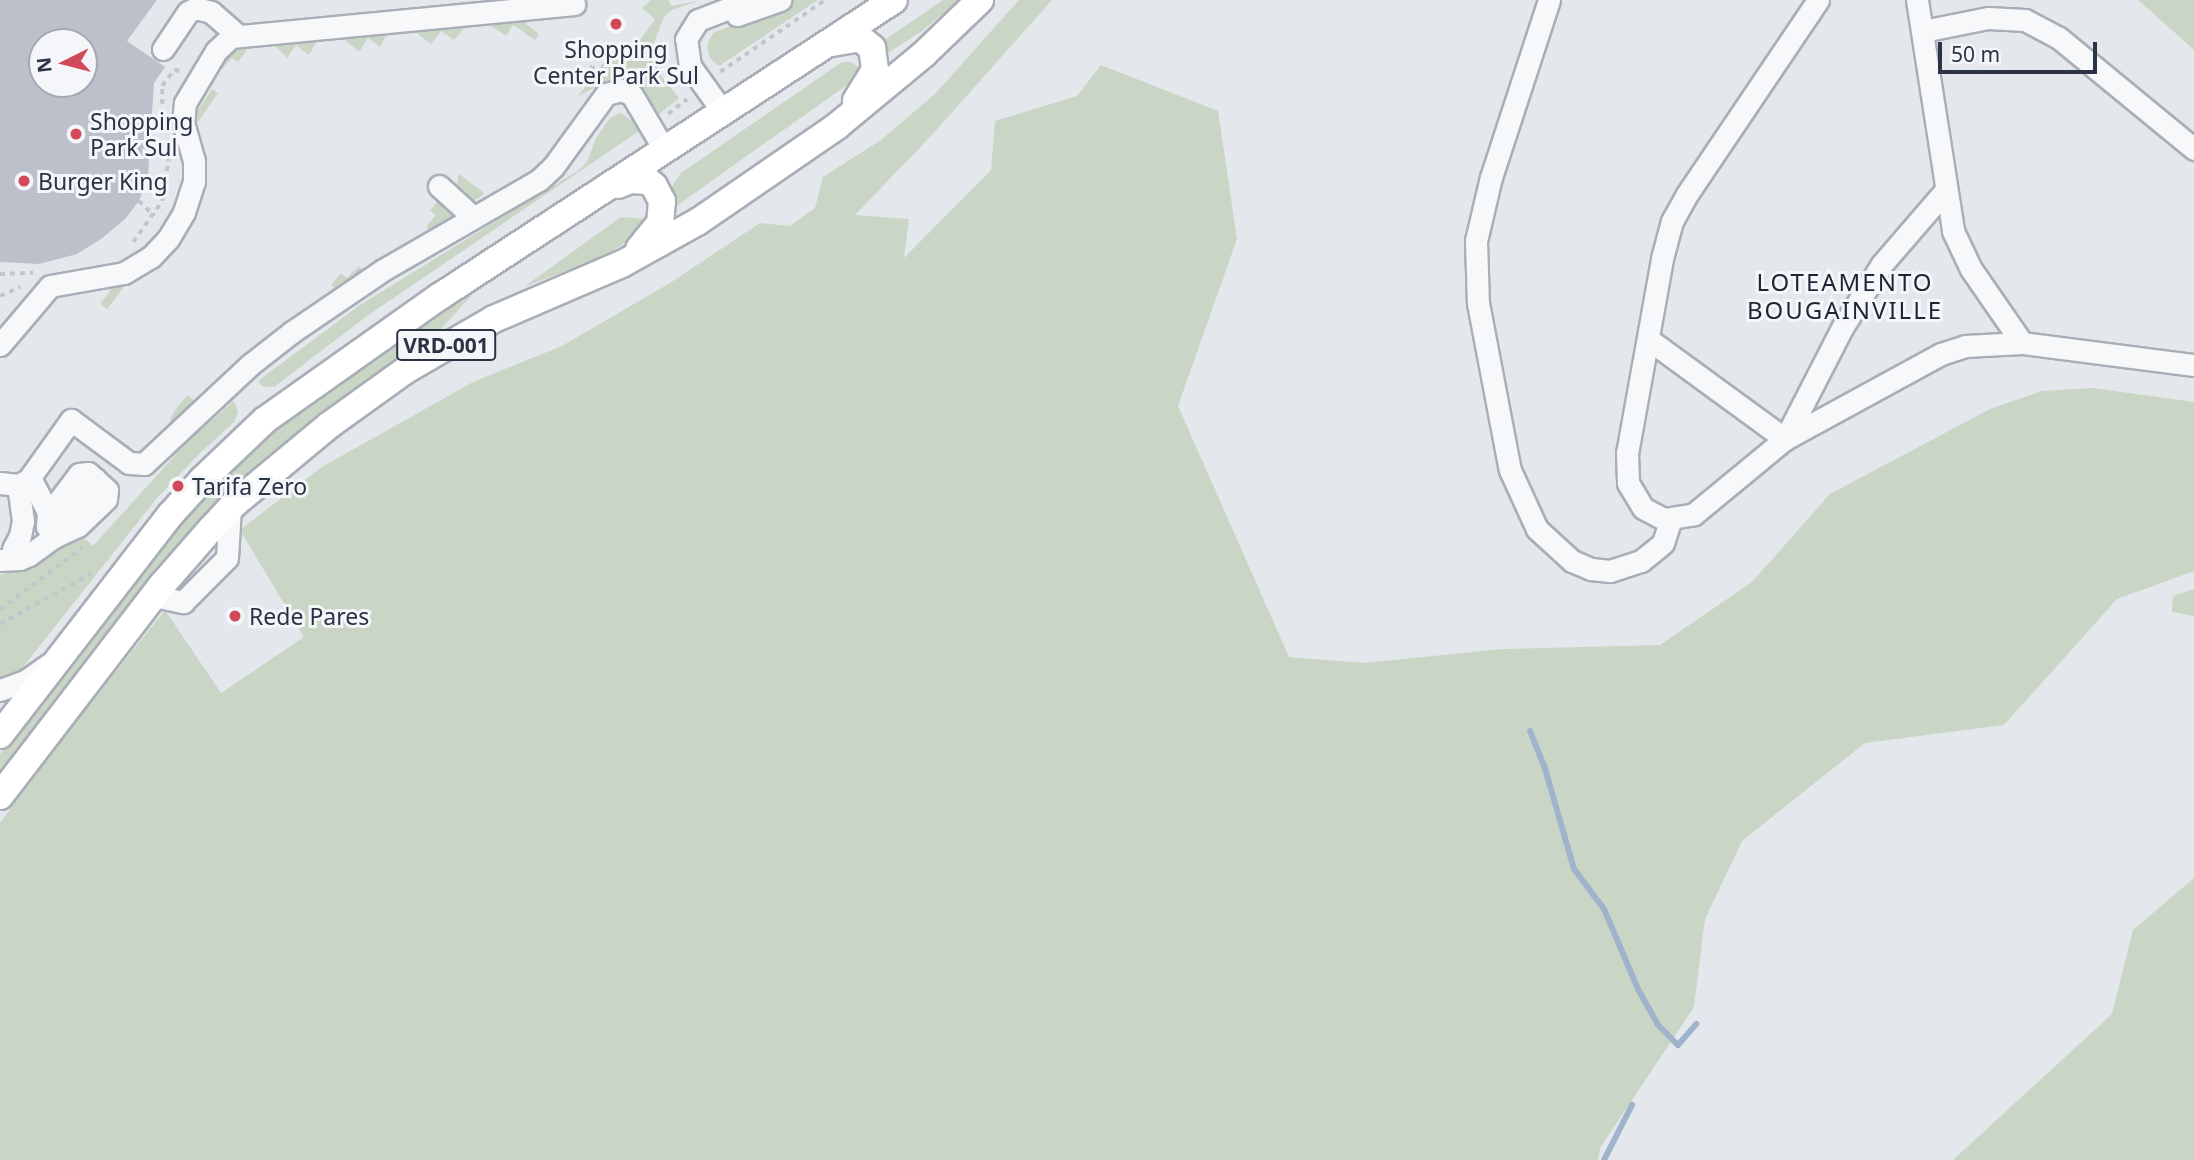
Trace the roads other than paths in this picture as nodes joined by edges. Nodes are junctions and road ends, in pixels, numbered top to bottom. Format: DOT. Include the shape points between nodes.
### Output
graph roads {
  1 [pos="723,0"];
  2 [pos="750,0"];
  3 [pos="780,0"];
  4 [pos="894,0"];
  5 [pos="980,0"];
  6 [pos="1549,0"];
  7 [pos="1818,0"];
  8 [pos="1917,0"];
  9 [pos="574,4"];
  10 [pos="690,28"];
  11 [pos="1923,31"];
  12 [pos="237,35"];
  13 [pos="827,45"];
  14 [pos="163,49"];
  15 [pos="723,112"];
  16 [pos="837,126"];
  17 [pos="2194,149"];
  18 [pos="665,151"];
  19 [pos="439,186"];
  20 [pos="1945,191"];
  21 [pos="601,192"];
  22 [pos="481,212"];
  23 [pos="622,264"];
  24 [pos="1648,338"];
  25 [pos="2022,343"];
  26 [pos="0,345"];
  27 [pos="2194,365"];
  28 [pos="1785,439"];
  29 [pos="16,482"];
  30 [pos="1671,519"];
  31 [pos="57,529"];
  32 [pos="4,555"];
  33 [pos="64,652"];
  34 [pos="0,690"];
  35 [pos="0,735"];
  36 [pos="0,796"];
  1 -- 10 [label="street" via="705,9"];
  2 -- 10 [label="street" via="705,16"];
  3 -- 10 [label="street"];
  4 -- 13 [label="main road, VRD-001"];
  5 -- 16 [label="main road, VRD-001"];
  6 -- 30 [label="street" via="1491,177 1476,241 1478,303 1510,470 1537,529 1572,561 1591,569 1610,571 1648,557 1663,543"];
  7 -- 24 [label="street" via="1672,221"];
  8 -- 11 [label="street"];
  9 -- 12 [label="street"];
  10 -- 15 [label="street" via="686,49 690,66"];
  11 -- 17 [label="street" via="1988,18 2025,20 2059,38"];
  11 -- 20 [label="street"];
  12 -- 14 [label="street" via="211,12 196,8 188,12"];
  12 -- 26 [label="street" via="216,51 185,103 183,122 194,162 194,182 169,239 151,257 124,273 50,286"];
  13 -- 15 [label="main road, VRD-001"];
  13 -- 16 [label="main road" via="860,38 867,41 876,58 870,81"];
  15 -- 18 [label="main road, VRD-001"];
  16 -- 23 [label="main road, VRD-001" via="699,221"];
  18 -- 21 [label="main road, VRD-001"];
  18 -- 22 [label="street" via="634,97 616,86 593,93 515,195"];
  19 -- 22 [label="street"];
  20 -- 25 [label="street" via="1961,249"];
  20 -- 28 [label="street" via="1882,264 1842,328"];
  21 -- 23 [label="main road" via="639,179 654,186 662,201 654,234"];
  21 -- 33 [label="main road, VRD-001" via="439,297 265,420 171,514"];
  22 -- 29 [label="street" via="383,270 292,332 144,464 129,463 71,420"];
  23 -- 36 [label="main road, VRD-001" via="494,319 405,370 328,426 230,508 154,596"];
  24 -- 28 [label="street"];
  24 -- 30 [label="street" via="1626,469 1628,484 1643,508"];
  25 -- 27 [label="street"];
  25 -- 28 [label="street" via="1965,346 1941,354"];
  28 -- 30 [label="street" via="1709,505"];
  29 -- 32 [label="street" via="44,503 48,524 37,537"];
  31 -- 31 [label="street" via="78,526 106,499 107,490 85,472 58,501"];
  31 -- 32 [label="street" via="25,557"];
  33 -- 34 [label="street" via="35,675"];
  33 -- 35 [label="main road, VRD-001"];
}
